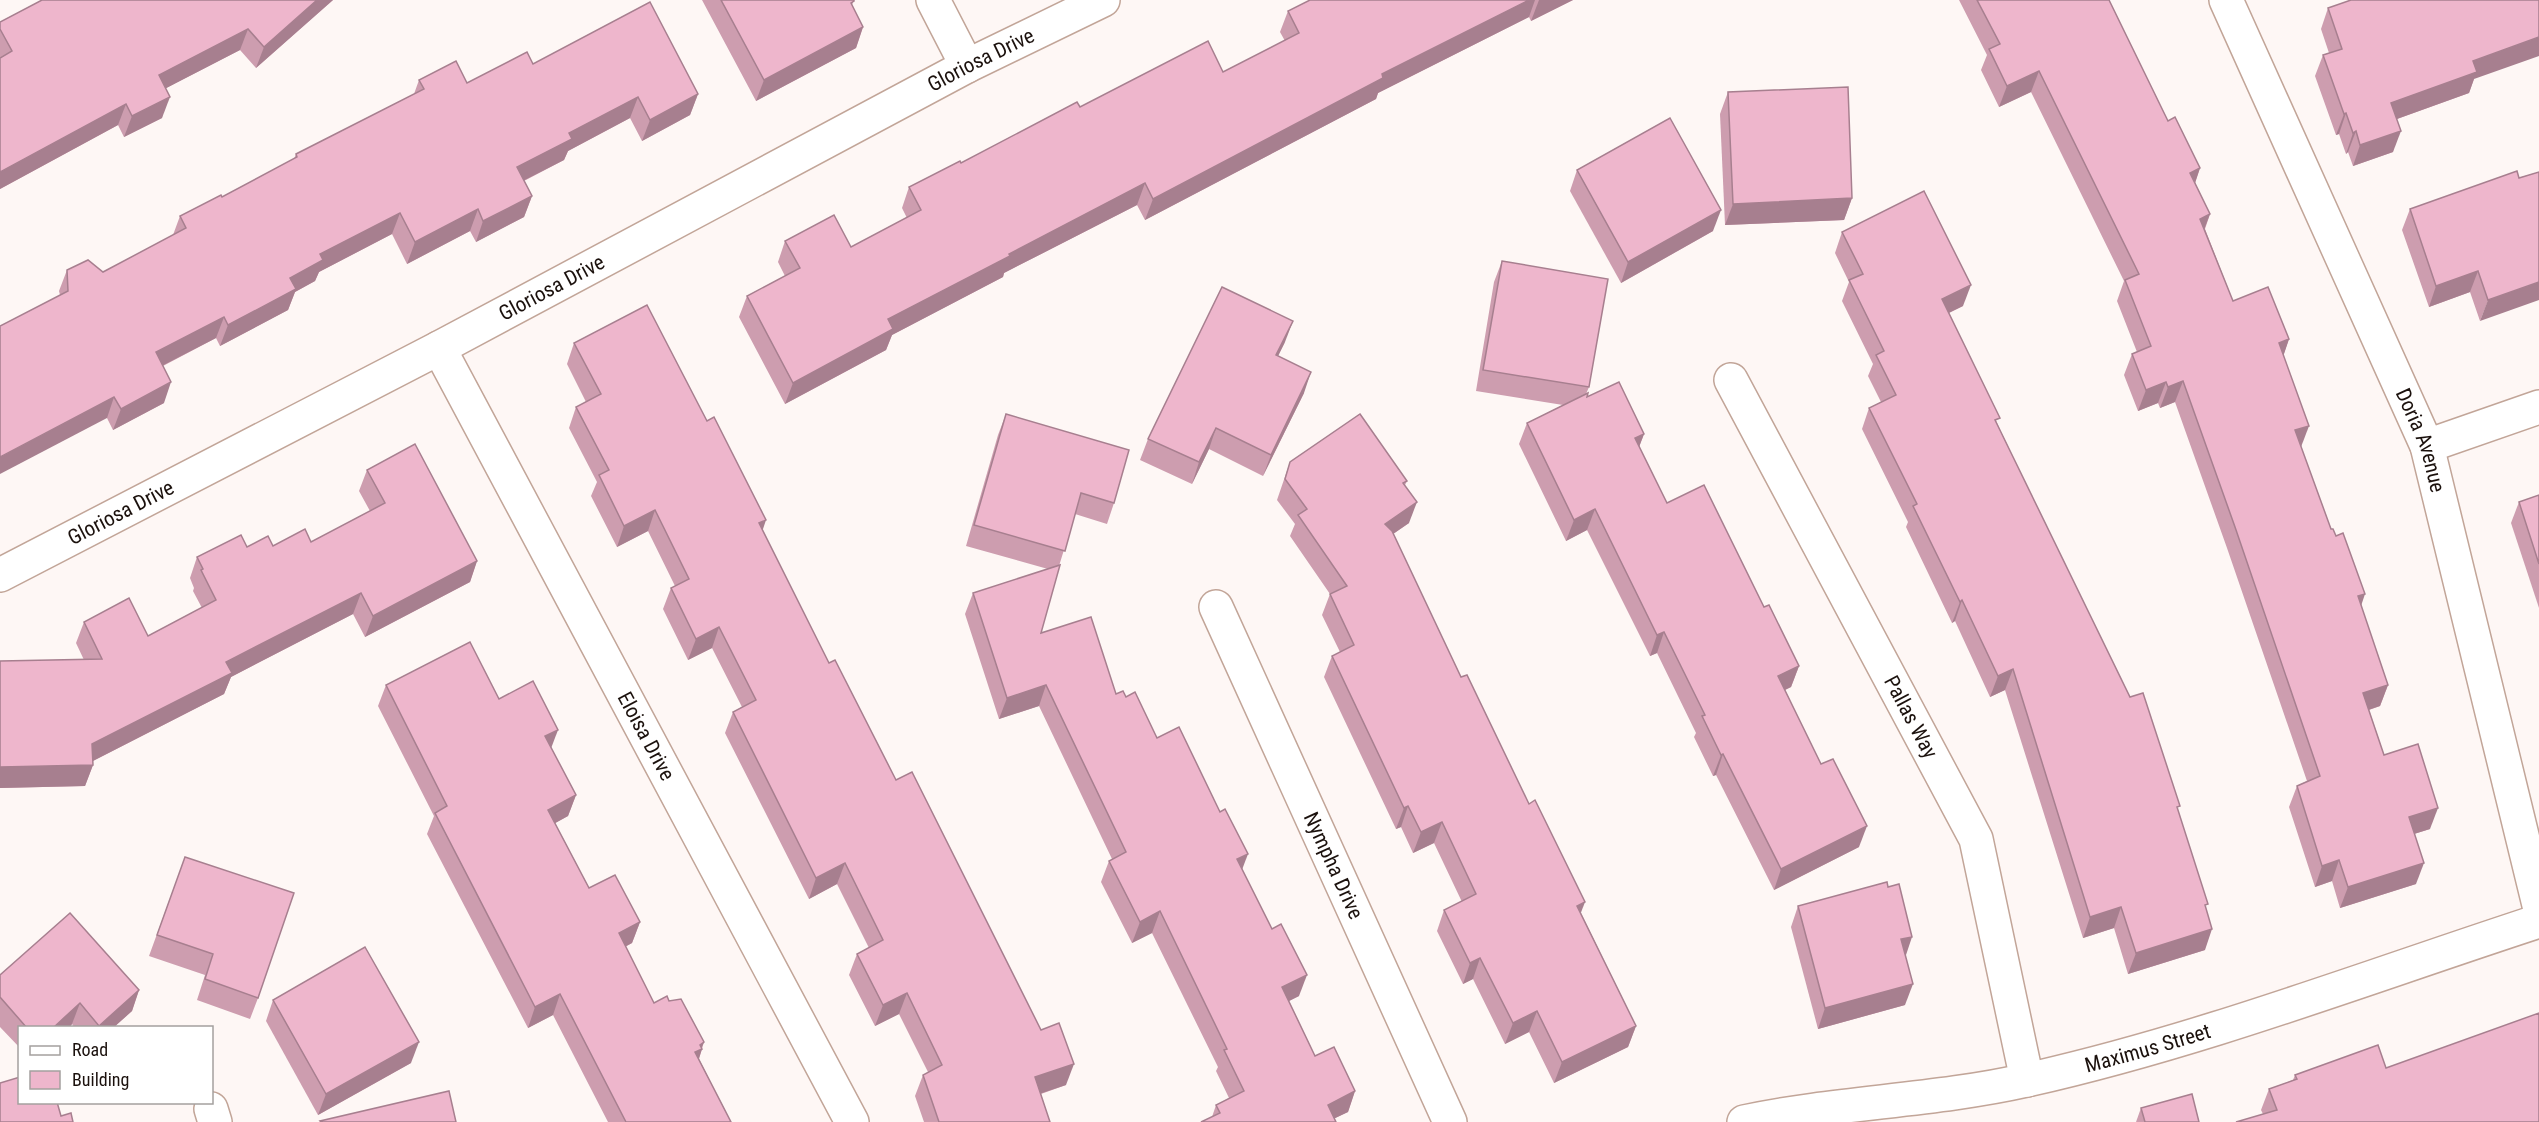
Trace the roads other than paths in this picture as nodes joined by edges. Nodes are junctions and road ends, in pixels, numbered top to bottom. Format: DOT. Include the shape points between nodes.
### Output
graph roads {
  1 [pos="933,0"];
  2 [pos="1102,0"];
  3 [pos="2226,0"];
  4 [pos="967,66"];
  5 [pos="439,348"];
  6 [pos="1731,380"];
  7 [pos="2539,406"];
  8 [pos="2427,446"];
  9 [pos="0,575"];
  10 [pos="1216,607"];
  11 [pos="2539,905"];
  12 [pos="2539,921"];
  13 [pos="2027,1080"];
  14 [pos="852,1122"];
  15 [pos="1450,1122"];
  16 [pos="1744,1122"];
  1 -- 4 [label="street"];
  2 -- 4 [label="street, Gloriosa Drive"];
  3 -- 8 [label="street, Doria Avenue"];
  4 -- 5 [label="street, Gloriosa Drive"];
  5 -- 9 [label="street, Gloriosa Drive"];
  5 -- 14 [label="street, Eloisa Drive"];
  6 -- 13 [label="street, Pallas Way" via="1976,839"];
  7 -- 8 [label="street"];
  8 -- 11 [label="street, Doria Avenue"];
  10 -- 15 [label="street, Nympha Drive"];
  12 -- 13 [label="street, Maximus Street" via="2123,1056"];
  13 -- 16 [label="street, Maximus Street" via="1946,1096"];
}
